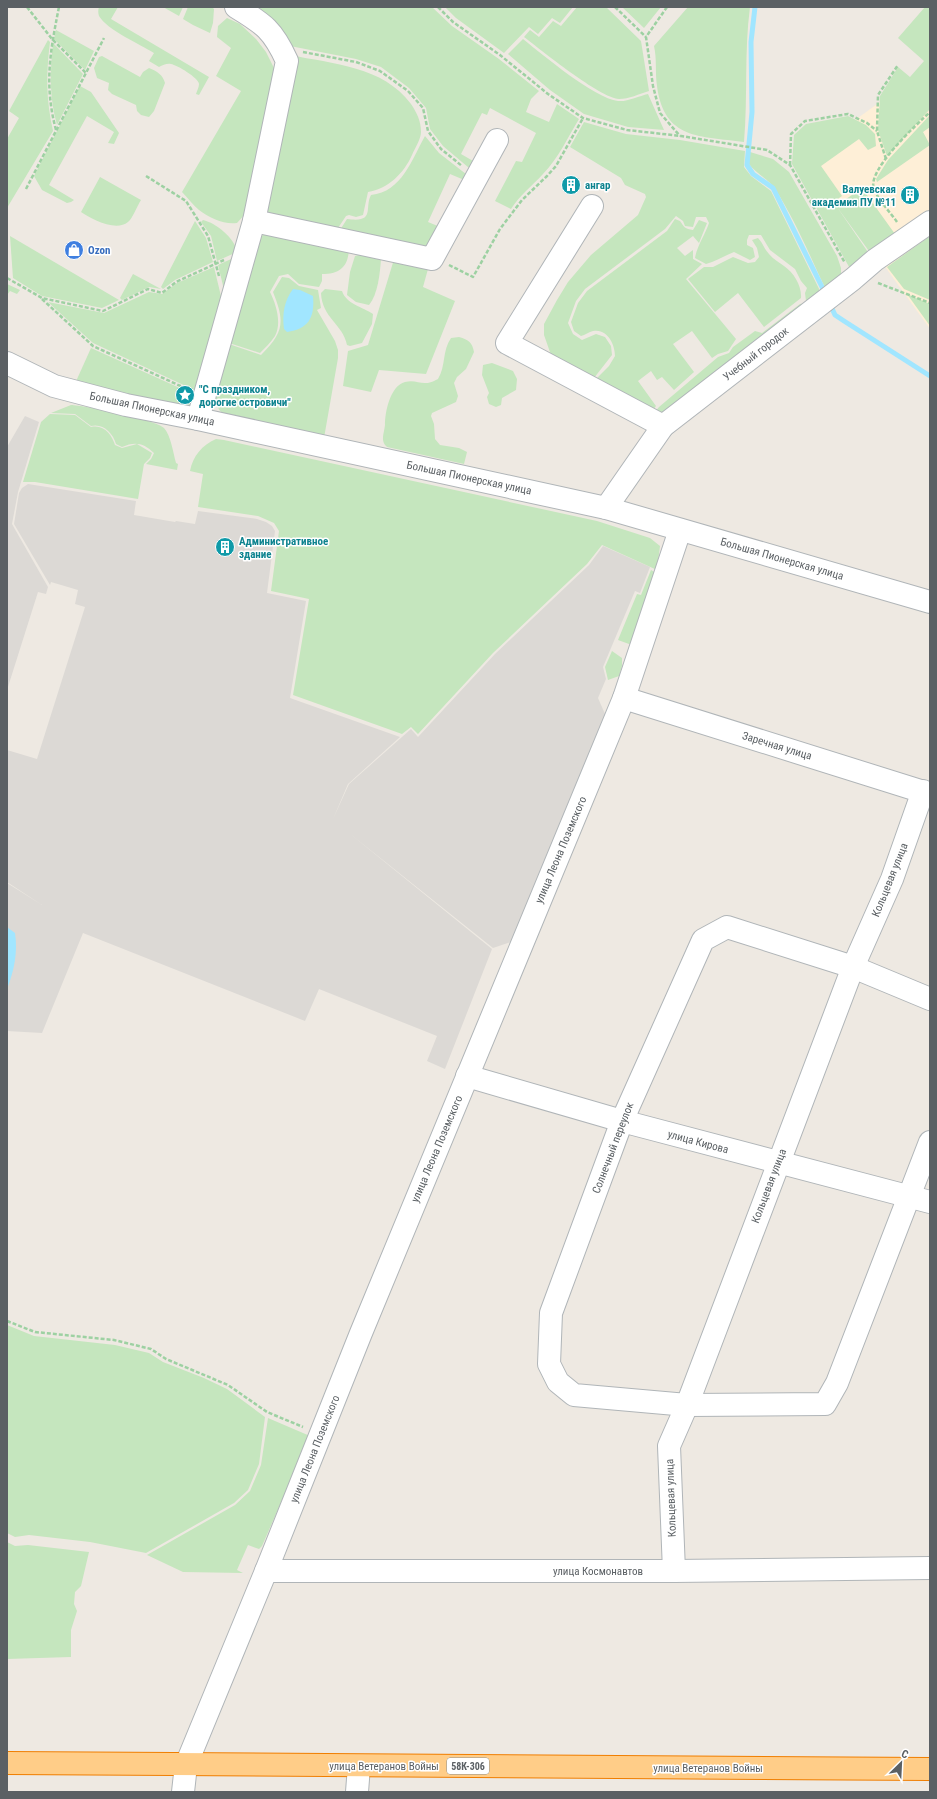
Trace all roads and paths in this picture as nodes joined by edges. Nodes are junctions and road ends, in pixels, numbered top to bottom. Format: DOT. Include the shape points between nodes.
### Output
graph roads {
  1 [pos="27,7"];
  2 [pos="59,7"];
  3 [pos="236,7"];
  4 [pos="438,7"];
  5 [pos="615,7"];
  6 [pos="667,7"];
  7 [pos="646,37"];
  8 [pos="104,38"];
  9 [pos="52,39"];
  10 [pos="281,48"];
  11 [pos="898,65"];
  12 [pos="86,73"];
  13 [pos="930,112"];
  14 [pos="583,118"];
  15 [pos="56,130"];
  16 [pos="877,131"];
  17 [pos="680,136"];
  18 [pos="497,140"];
  19 [pos="886,159"];
  20 [pos="790,165"];
  21 [pos="146,176"];
  22 [pos="476,178"];
  23 [pos="26,189"];
  24 [pos="592,206"];
  25 [pos="254,221"];
  26 [pos="930,222"];
  27 [pos="908,238"];
  28 [pos="245,251"];
  29 [pos="432,258"];
  30 [pos="216,264"];
  31 [pos="7,278"];
  32 [pos="219,278"];
  33 [pos="854,279"];
  34 [pos="42,298"];
  35 [pos="930,303"];
  36 [pos="7,363"];
  37 [pos="205,397"];
  38 [pos="198,419"];
  39 [pos="663,426"];
  40 [pos="606,508"];
  41 [pos="680,530"];
  42 [pos="930,602"];
  43 [pos="624,698"];
  44 [pos="926,792"];
  45 [pos="853,967"];
  46 [pos="930,999"];
  47 [pos="467,1076"];
  48 [pos="622,1121"];
  49 [pos="930,1142"];
  50 [pos="778,1163"];
  51 [pos="908,1197"];
  52 [pos="930,1202"];
  53 [pos="7,1321"];
  54 [pos="687,1405"];
  55 [pos="320,1435"];
  56 [pos="930,1568"];
  57 [pos="266,1571"];
  58 [pos="674,1571"];
  59 [pos="7,1763"];
  60 [pos="186,1765"];
  61 [pos="359,1766"];
  62 [pos="930,1769"];
  63 [pos="182,1792"];
  64 [pos="357,1792"];
  1 -- 9 [label="path"];
  2 -- 9 [label="path"];
  3 -- 10 [label="street" via="260,21 277,39"];
  4 -- 14 [label="path" via="453,22 500,54 548,94"];
  5 -- 7 [label="path"];
  6 -- 7 [label="path"];
  7 -- 17 [label="path" via="660,113"];
  8 -- 12 [label="path"];
  9 -- 12 [label="path"];
  9 -- 15 [label="path" via="48,76 50,107"];
  10 -- 22 [label="path" via="356,62 380,71 408,91 423,108 428,131 441,149"];
  10 -- 25 [label="street" via="287,61"];
  11 -- 16 [label="path" via="878,95"];
  12 -- 15 [label="path"];
  13 -- 19 [label="path"];
  14 -- 17 [label="path" via="627,130"];
  14 -- 29 [label="path" via="556,166 522,200 500,229 473,277"];
  15 -- 23 [label="path"];
  16 -- 19 [label="path"];
  16 -- 20 [label="path" via="848,114 804,121 791,134"];
  17 -- 20 [label="path" via="767,150"];
  18 -- 22 [label="street"];
  19 -- 27 [label="path" via="873,179 873,188"];
  20 -- 33 [label="path"];
  21 -- 30 [label="path" via="186,201 208,236"];
  22 -- 29 [label="street"];
  24 -- 39 [label="street" via="507,343"];
  25 -- 28 [label="street"];
  25 -- 29 [label="street"];
  26 -- 27 [label="street, Учебный городок"];
  27 -- 33 [label="street, Учебный городок" via="875,260"];
  28 -- 30 [label="path"];
  28 -- 37 [label="street"];
  30 -- 32 [label="path"];
  30 -- 34 [label="path" via="176,282 162,292 148,289 103,311"];
  31 -- 34 [label="path"];
  33 -- 35 [label="path" via="872,280"];
  33 -- 39 [label="street, Учебный городок"];
  34 -- 37 [label="path" via="92,346"];
  36 -- 38 [label="street, Большая Пионерская улица" via="54,386 126,405"];
  37 -- 38 [label="street"];
  38 -- 40 [label="street, Большая Пионерская улица"];
  39 -- 40 [label="street, Учебный городок"];
  40 -- 41 [label="street, Большая Пионерская улица"];
  41 -- 42 [label="street, Большая Пионерская улица"];
  41 -- 43 [label="street, улица Леона Поземского"];
  43 -- 44 [label="street, Заречная улица"];
  43 -- 47 [label="street, улица Леона Поземского"];
  44 -- 45 [label="street, Кольцевая улица"];
  45 -- 46 [label="street"];
  45 -- 48 [label="street, Солнечный переулок" via="727,927 703,940"];
  45 -- 50 [label="street, Кольцевая улица"];
  47 -- 48 [label="street, улица Кирова"];
  47 -- 55 [label="street, улица Леона Поземского"];
  48 -- 50 [label="street, улица Кирова"];
  48 -- 54 [label="street, Солнечный переулок" via="551,1313 549,1364 558,1382 574,1395"];
  49 -- 51 [label="street"];
  50 -- 51 [label="street, улица Кирова"];
  50 -- 54 [label="street, Кольцевая улица"];
  51 -- 52 [label="street, улица Кирова"];
  51 -- 54 [label="street" via="837,1383 825,1404"];
  53 -- 55 [label="path" via="35,1332 114,1340 151,1349 166,1359 228,1385 267,1412"];
  54 -- 58 [label="street, Кольцевая улица" via="669,1446"];
  55 -- 57 [label="street, улица Леона Поземского"];
  56 -- 58 [label="street, улица Космонавтов"];
  57 -- 58 [label="street, улица Космонавтов"];
  57 -- 60 [label="street, улица Леона Поземского"];
  59 -- 60 [label="highway, улица Ветеранов Войны / 58К-306"];
  60 -- 61 [label="highway, улица Ветеранов Войны / 58К-306"];
  60 -- 63 [label="street, улица Леона Поземского"];
  61 -- 62 [label="highway, улица Ветеранов Войны / 58К-306"];
  61 -- 64 [label="street"];
}
